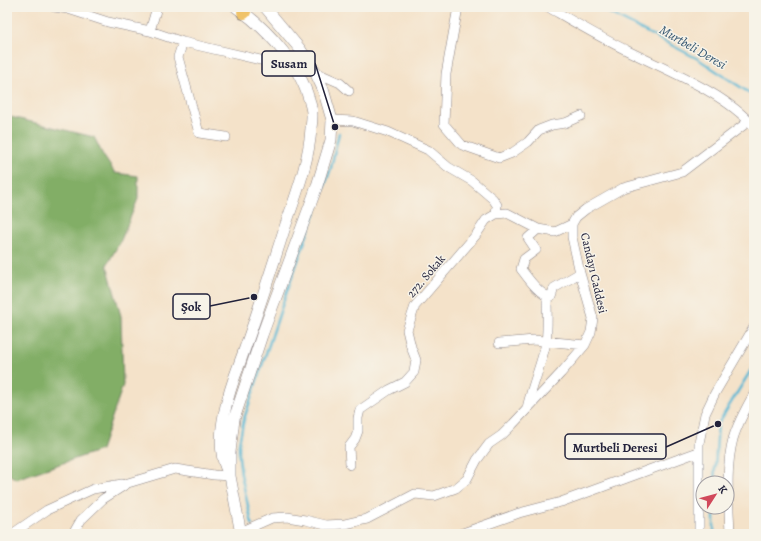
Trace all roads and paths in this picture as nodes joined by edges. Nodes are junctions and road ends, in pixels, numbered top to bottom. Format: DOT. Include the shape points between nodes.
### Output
graph roads {
  1 [pos="54,7"];
  2 [pos="157,7"];
  3 [pos="265,7"];
  4 [pos="458,7"];
  5 [pos="548,7"];
  6 [pos="242,9"];
  7 [pos="150,31"];
  8 [pos="182,42"];
  9 [pos="295,68"];
  10 [pos="315,72"];
  11 [pos="349,91"];
  12 [pos="581,116"];
  13 [pos="332,120"];
  14 [pos="752,124"];
  15 [pos="226,138"];
  16 [pos="496,214"];
  17 [pos="572,224"];
  18 [pos="538,229"];
  19 [pos="580,273"];
  20 [pos="547,296"];
  21 [pos="754,327"];
  22 [pos="546,341"];
  23 [pos="499,343"];
  24 [pos="585,346"];
  25 [pos="754,394"];
  26 [pos="528,408"];
  27 [pos="698,452"];
  28 [pos="350,465"];
  29 [pos="230,476"];
  30 [pos="128,483"];
  31 [pos="247,529"];
  32 [pos="12,534"];
  33 [pos="73,534"];
  34 [pos="460,534"];
  35 [pos="699,534"];
  36 [pos="730,534"];
  1 -- 7 [label="street"];
  2 -- 7 [label="street"];
  3 -- 10 [label="street" via="300,49"];
  4 -- 12 [label="street" via="446,74 444,124 462,145 499,158 528,142 539,130"];
  5 -- 14 [label="street, Candayı Caddesi" via="602,38 692,82 730,106"];
  6 -- 9 [label="street" via="279,46"];
  7 -- 8 [label="street"];
  8 -- 9 [label="street"];
  8 -- 15 [label="street" via="178,57 200,133"];
  9 -- 29 [label="street" via="312,108 310,146 224,414 222,459"];
  10 -- 11 [label="street" via="340,83"];
  10 -- 13 [label="street"];
  13 -- 16 [label="street" via="352,121 388,132 428,150 493,199 497,205"];
  13 -- 29 [label="street" via="331,140 316,190 259,342 234,419"];
  14 -- 17 [label="street, Candayı Caddesi" via="682,172 623,188 586,209"];
  16 -- 18 [label="street" via="506,213"];
  16 -- 28 [label="street, 272. Sokak" via="486,220 415,306 407,330 416,360 414,372 405,382 360,410 358,431 349,447"];
  17 -- 18 [label="street" via="555,232"];
  17 -- 19 [label="street, Candayı Caddesi" via="572,237"];
  18 -- 20 [label="street" via="528,238 536,250 524,259 521,269 533,285"];
  19 -- 20 [label="street" via="554,288 551,296"];
  19 -- 24 [label="street, Candayı Caddesi" via="593,318"];
  20 -- 22 [label="street"];
  21 -- 27 [label="street" via="705,414"];
  22 -- 23 [label="street"];
  22 -- 24 [label="street"];
  22 -- 26 [label="street" via="531,388"];
  24 -- 26 [label="street, Candayı Caddesi"];
  25 -- 36 [label="street" via="741,417 733,439 729,464"];
  26 -- 31 [label="street, Candayı Caddesi" via="502,435 489,444 467,478 456,488 434,496 415,494 366,519 345,524 272,518"];
  27 -- 34 [label="street" via="561,502 519,513"];
  27 -- 35 [label="street"];
  29 -- 30 [label="street" via="175,469"];
  29 -- 31 [label="street"];
  30 -- 32 [label="street" via="93,489 47,510"];
  30 -- 33 [label="street" via="103,499 81,520"];
}
